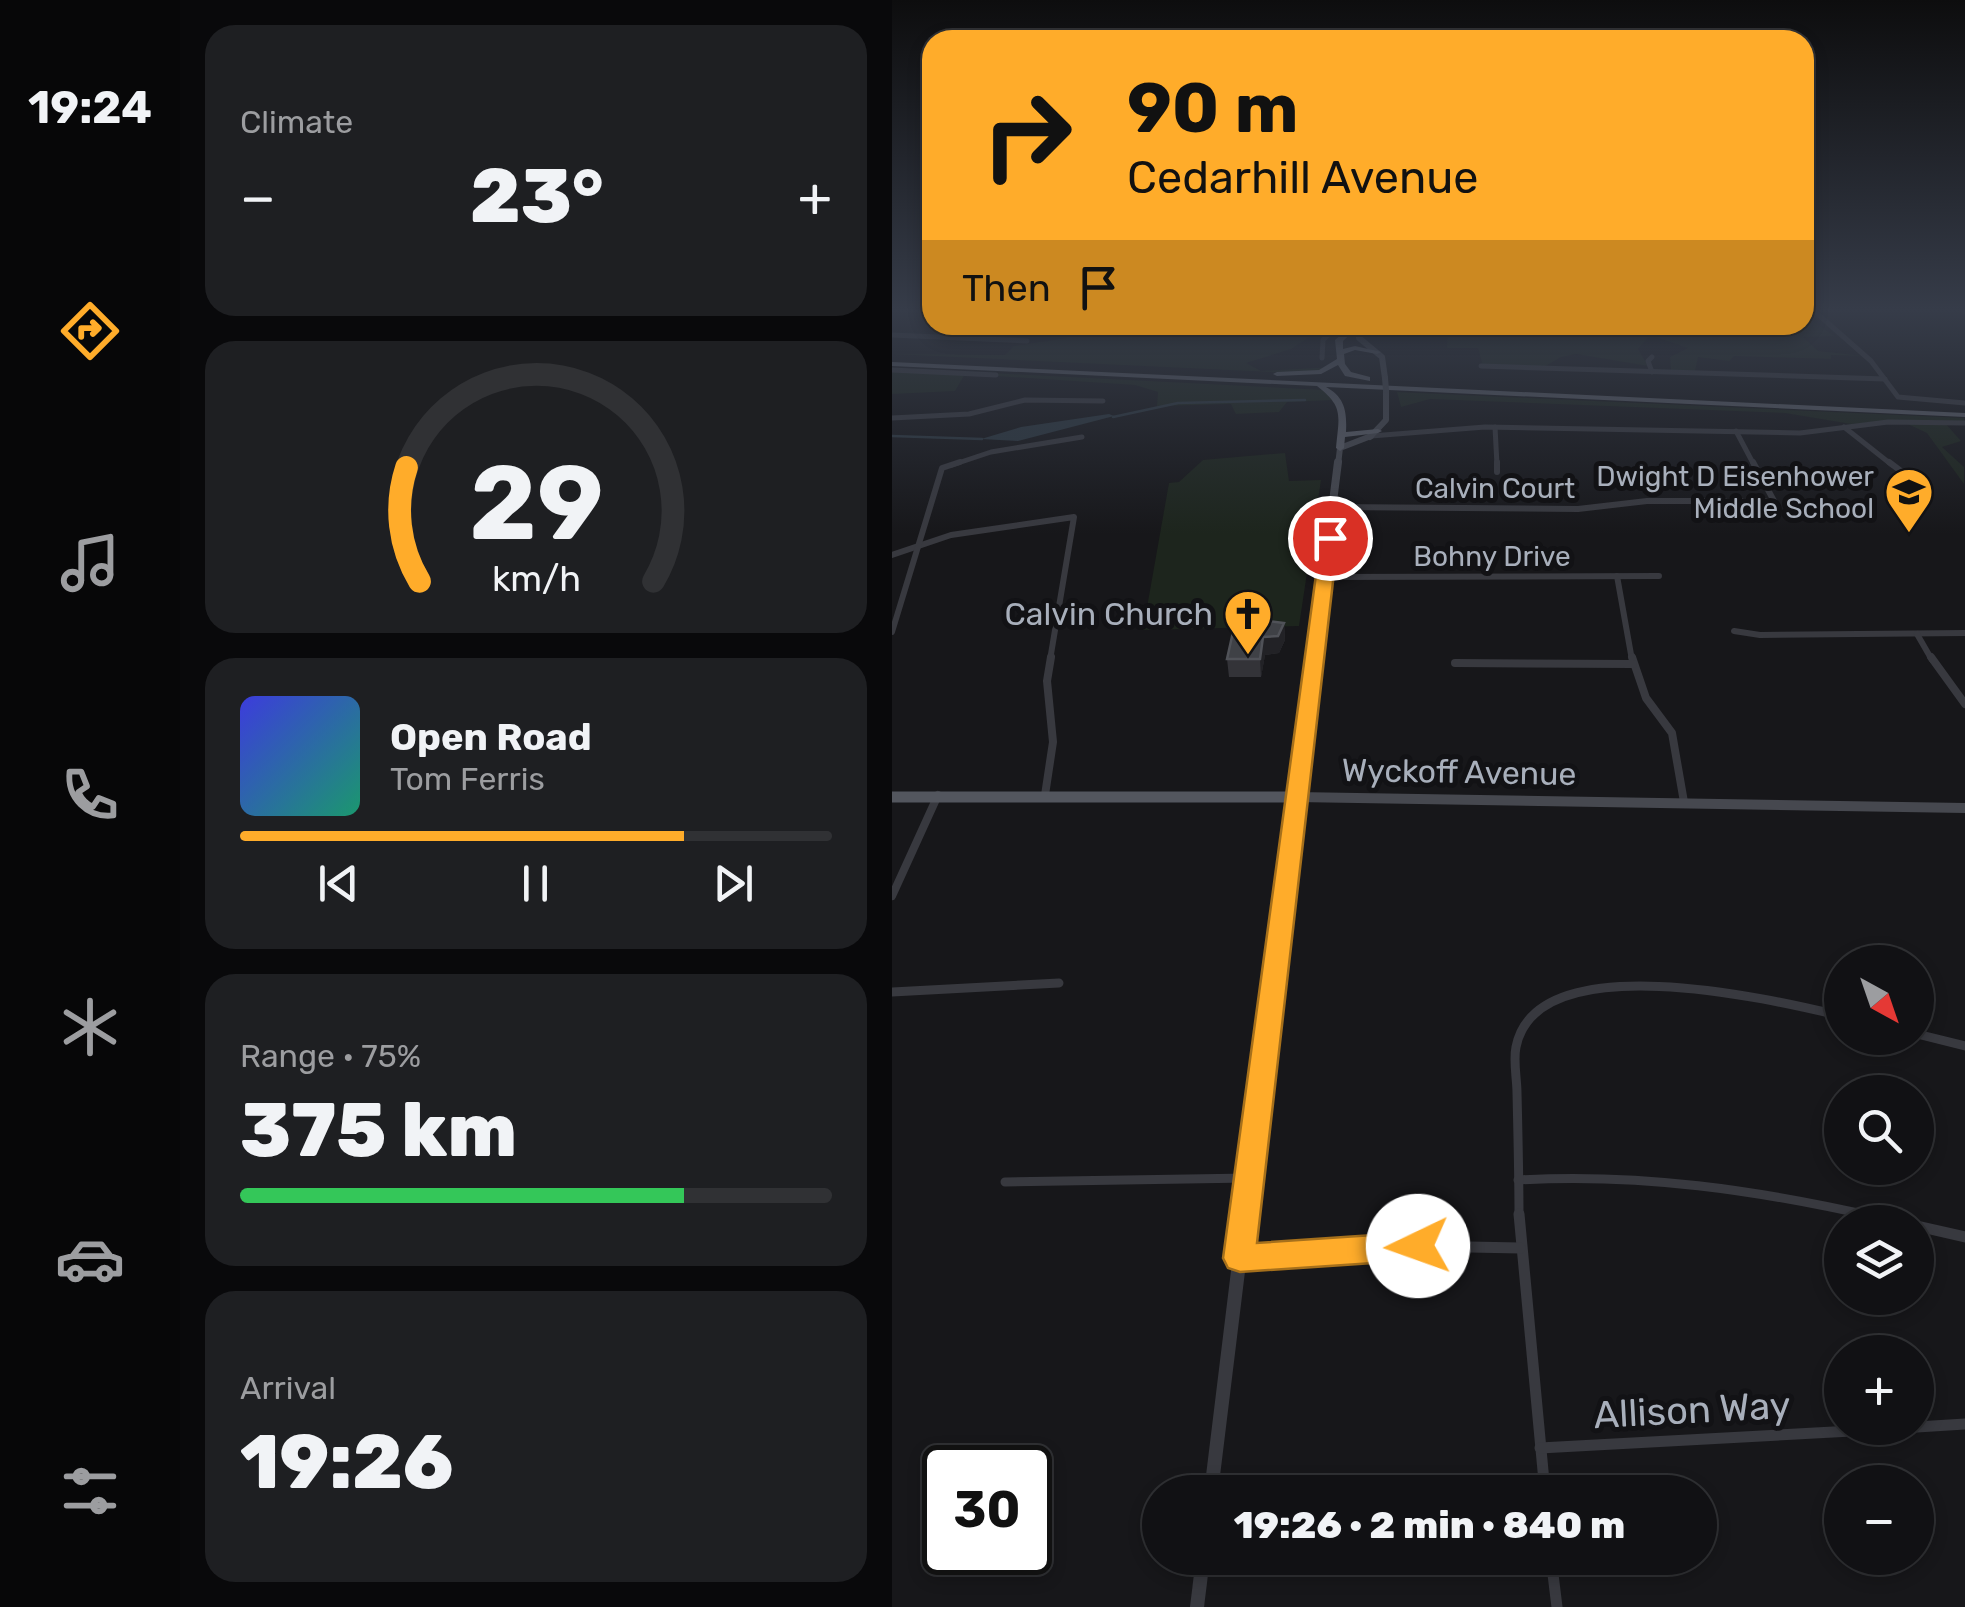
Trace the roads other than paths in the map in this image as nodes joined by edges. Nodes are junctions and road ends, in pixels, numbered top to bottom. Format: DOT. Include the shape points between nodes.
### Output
graph roads {
  1 [pos="1285,384"];
  2 [pos="1316,384"];
  3 [pos="1386,384"];
  4 [pos="1422,384"];
  5 [pos="1442,384"];
  6 [pos="1890,384"];
  7 [pos="1485,387"];
  8 [pos="1434,390"];
  9 [pos="1103,401"];
  10 [pos="1341,402"];
  11 [pos="1964,409"];
  12 [pos="892,418"];
  13 [pos="1964,423"];
  14 [pos="1495,427"];
  15 [pos="1844,428"];
  16 [pos="1378,431"];
  17 [pos="1736,432"];
  18 [pos="1409,433"];
  19 [pos="1341,435"];
  20 [pos="1082,437"];
  21 [pos="1340,448"];
  22 [pos="1338,471"];
  23 [pos="1497,472"];
  24 [pos="1910,478"];
  25 [pos="1334,507"];
  26 [pos="918,545"];
  27 [pos="892,555"];
  28 [pos="1617,576"];
  29 [pos="1659,576"];
  30 [pos="1324,577"];
  31 [pos="1734,630"];
  32 [pos="892,632"];
  33 [pos="1964,633"];
  34 [pos="1916,634"];
  35 [pos="1454,663"];
  36 [pos="1634,664"];
  37 [pos="1964,704"];
  38 [pos="938,795"];
  39 [pos="1045,795"];
  40 [pos="892,796"];
  41 [pos="1296,797"];
  42 [pos="1684,802"];
  43 [pos="1964,808"];
  44 [pos="892,896"];
  45 [pos="1060,983"];
  46 [pos="892,992"];
  47 [pos="1824,1012"];
  48 [pos="1934,1038"];
  49 [pos="1964,1046"];
  50 [pos="1249,1178"];
  51 [pos="1518,1180"];
  52 [pos="1004,1182"];
  53 [pos="1824,1206"];
  54 [pos="1934,1230"];
  55 [pos="1964,1237"];
  56 [pos="1520,1248"];
  57 [pos="1240,1258"];
  58 [pos="1964,1424"];
  59 [pos="1934,1426"];
  60 [pos="1824,1433"];
  61 [pos="1540,1448"];
  62 [pos="1213,1475"];
  63 [pos="1542,1475"];
  64 [pos="1202,1575"];
  65 [pos="1554,1575"];
  66 [pos="1198,1607"];
  67 [pos="1557,1607"];
  1 -- 10 [label="highway" via="1320,387"];
  2 -- 8 [label="highway"];
  3 -- 16 [label="main road, bridge"];
  4 -- 7 [label="highway"];
  5 -- 7 [label="highway"];
  6 -- 11 [label="street" via="1904,400"];
  7 -- 11 [label="highway"];
  8 -- 10 [label="highway" via="1361,389"];
  8 -- 11 [label="highway"];
  9 -- 12 [label="street" via="1024,400 969,414"];
  10 -- 19 [label="highway"];
  13 -- 15 [label="street"];
  14 -- 17 [label="street"];
  14 -- 18 [label="street"];
  14 -- 23 [label="street"];
  15 -- 17 [label="street"];
  15 -- 24 [label="street" via="1875,443"];
  16 -- 18 [label="street"];
  16 -- 18 [label="street"];
  16 -- 19 [label="highway" via="1356,440"];
  16 -- 21 [label="main road"];
  16 -- 22 [label="main road"];
  17 -- 25 [label="street, Calvin Court" via="1774,500 1578,509"];
  19 -- 21 [label="highway"];
  20 -- 26 [label="street" via="946,465"];
  21 -- 22 [label="main road"];
  22 -- 25 [label="main road"];
  25 -- 30 [label="main road"];
  26 -- 27 [label="street"];
  26 -- 32 [label="street"];
  26 -- 39 [label="street" via="1074,517 1047,681 1053,742"];
  28 -- 29 [label="street, Bohny Drive"];
  28 -- 30 [label="street, Bohny Drive"];
  28 -- 36 [label="street"];
  30 -- 41 [label="main road"];
  31 -- 34 [label="street"];
  33 -- 34 [label="street"];
  34 -- 37 [label="street"];
  35 -- 36 [label="street"];
  36 -- 42 [label="street" via="1676,746"];
  38 -- 39 [label="main road, Wyckoff Avenue"];
  38 -- 40 [label="main road, Wyckoff Avenue"];
  38 -- 44 [label="street"];
  39 -- 41 [label="main road, Wyckoff Avenue"];
  41 -- 42 [label="main road, Wyckoff Avenue"];
  41 -- 50 [label="street"];
  42 -- 43 [label="main road, Wyckoff Avenue"];
  45 -- 46 [label="street"];
  47 -- 51 [label="street" via="1714,991 1594,988 1554,998 1525,1022 1516,1046"];
  48 -- 49 [label="street"];
  50 -- 52 [label="street"];
  50 -- 57 [label="street"];
  51 -- 53 [label="street" via="1621,1175 1729,1185"];
  51 -- 56 [label="street"];
  54 -- 55 [label="street"];
  56 -- 57 [label="street" via="1400,1246"];
  56 -- 61 [label="street"];
  57 -- 62 [label="street"];
  58 -- 59 [label="street"];
  60 -- 61 [label="street, Allison Way"];
  61 -- 63 [label="street"];
  64 -- 66 [label="street"];
  65 -- 67 [label="street"];
}
